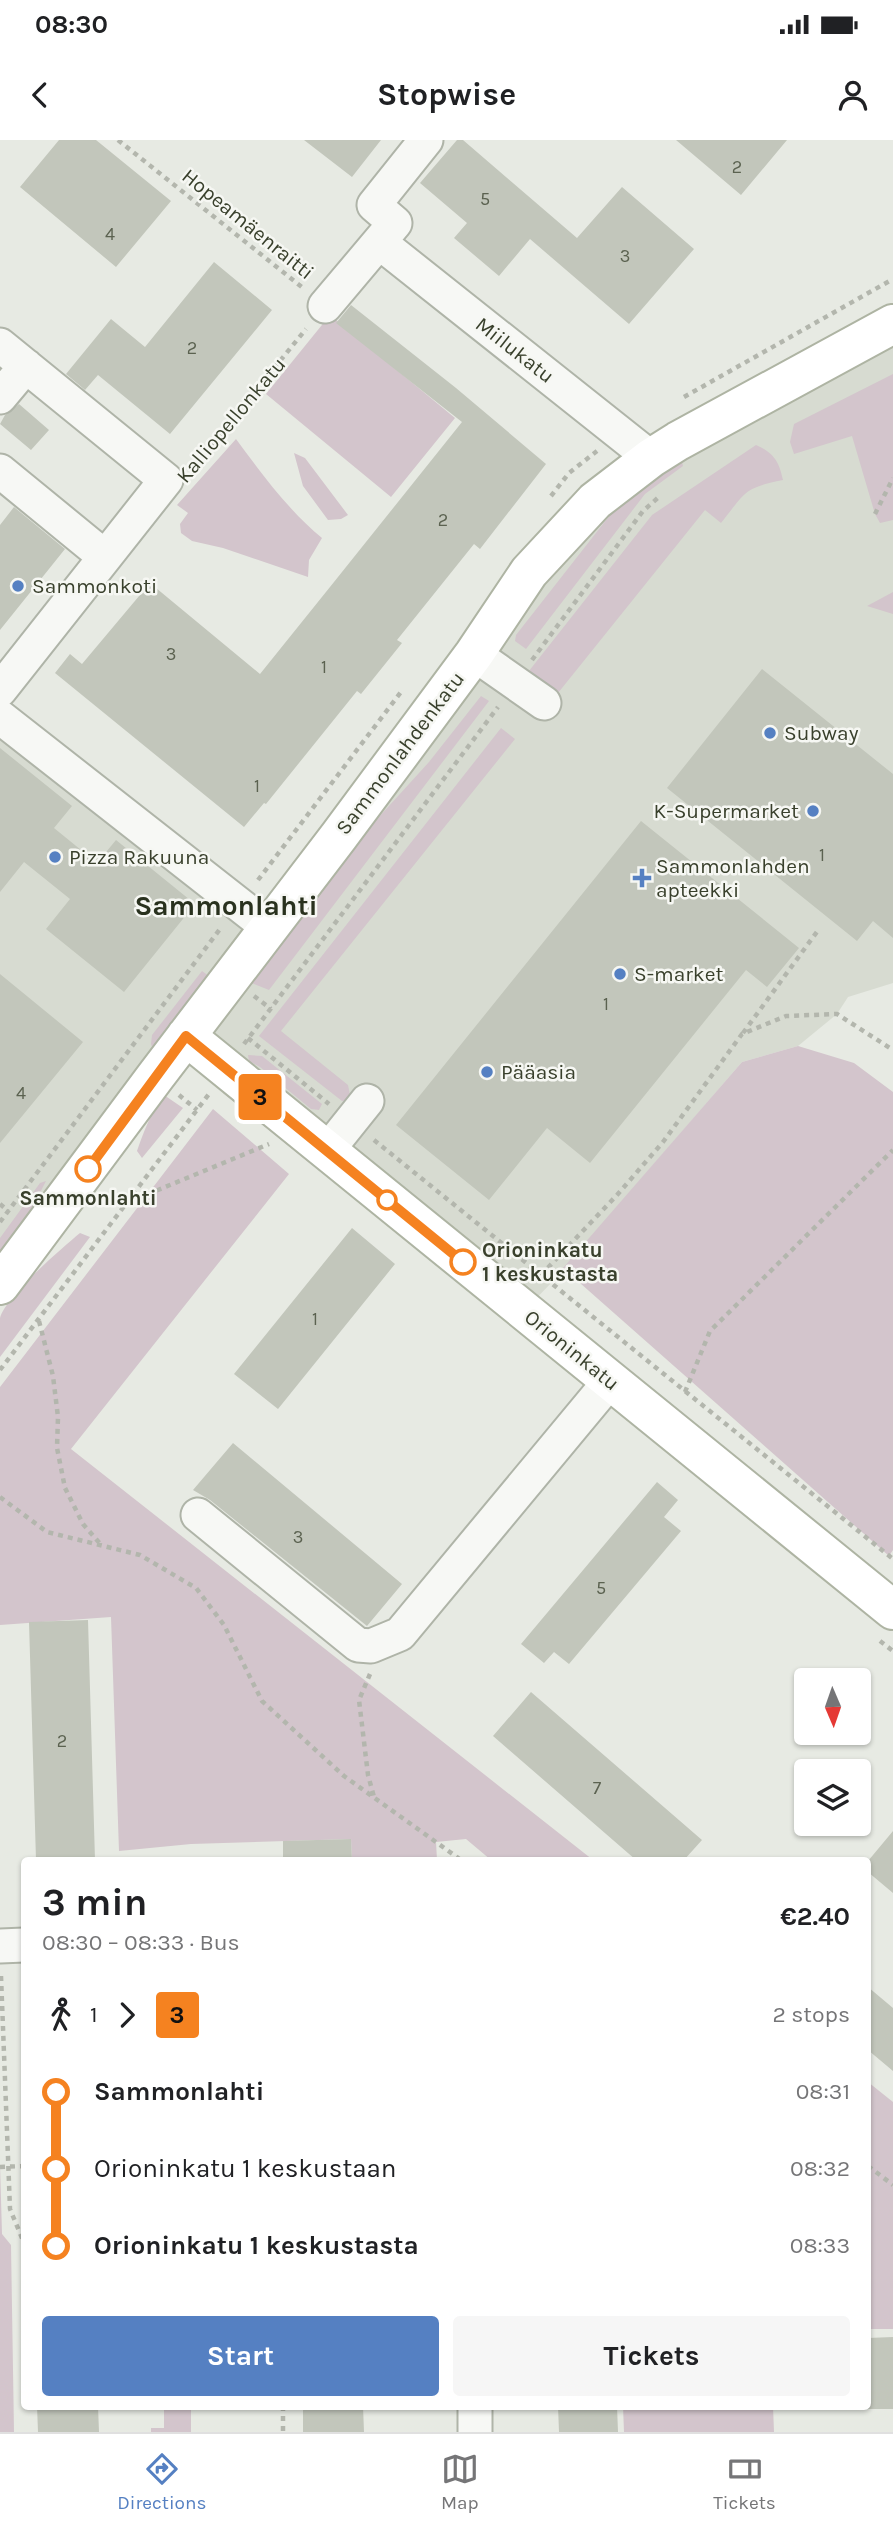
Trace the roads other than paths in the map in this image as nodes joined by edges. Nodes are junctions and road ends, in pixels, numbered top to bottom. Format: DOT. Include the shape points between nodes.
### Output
graph roads {
  1 [pos="426,140"];
  2 [pos="379,242"];
  3 [pos="325,306"];
  4 [pos="893,324"];
  5 [pos="0,345"];
  6 [pos="26,366"];
  7 [pos="0,397"];
  8 [pos="650,458"];
  9 [pos="0,471"];
  10 [pos="105,557"];
  11 [pos="474,654"];
  12 [pos="3,681"];
  13 [pos="544,703"];
  14 [pos="0,717"];
  15 [pos="269,928"];
  16 [pos="186,1036"];
  17 [pos="359,1111"];
  18 [pos="327,1151"];
  19 [pos="0,1285"];
  20 [pos="610,1381"];
  21 [pos="198,1515"];
  22 [pos="893,1610"];
  23 [pos="21,1947"];
  24 [pos="1,1959"];
  1 -- 2 [label="street" via="374,205 396,223"];
  2 -- 3 [label="street"];
  2 -- 8 [label="street, Miilukatu"];
  4 -- 8 [label="main road, Sammonlahdenkatu"];
  5 -- 6 [label="street"];
  6 -- 7 [label="street"];
  6 -- 10 [label="street, Kalliopellonkatu" via="166,480"];
  8 -- 11 [label="main road, Sammonlahdenkatu" via="595,502 529,572"];
  9 -- 10 [label="street"];
  10 -- 12 [label="street, Kalliopellonkatu"];
  11 -- 13 [label="street"];
  11 -- 15 [label="main road, Sammonlahdenkatu"];
  14 -- 15 [label="street"];
  15 -- 16 [label="main road, Sammonlahdenkatu"];
  16 -- 18 [label="main road, Orioninkatu"];
  16 -- 19 [label="main road, Sammonlahdenkatu"];
  17 -- 18 [label="street"];
  18 -- 20 [label="main road, Orioninkatu"];
  20 -- 21 [label="street" via="400,1634 371,1646 358,1645"];
  20 -- 22 [label="main road, Orioninkatu"];
  23 -- 24 [label="street"];
}
